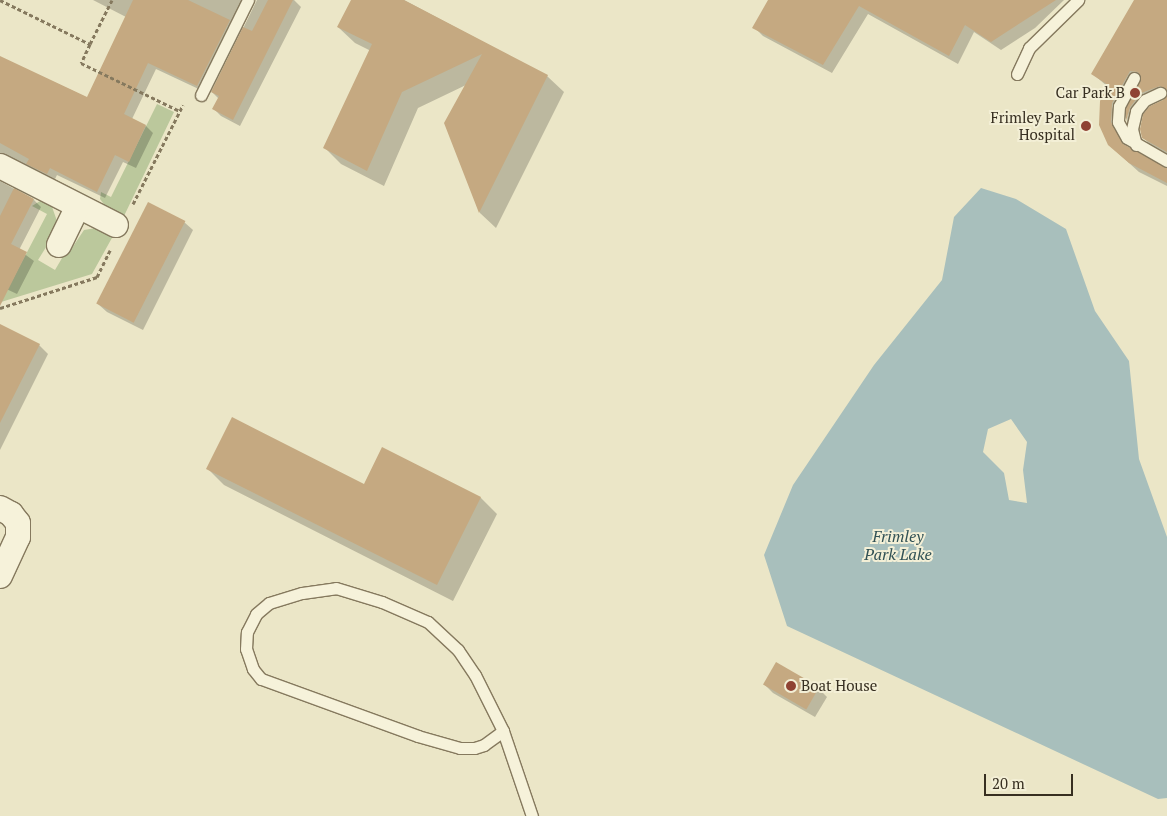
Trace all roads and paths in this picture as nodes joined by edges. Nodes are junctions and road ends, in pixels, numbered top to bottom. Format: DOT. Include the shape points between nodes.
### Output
graph roads {
  1 [pos="0,0"];
  2 [pos="112,0"];
  3 [pos="248,0"];
  4 [pos="1078,0"];
  5 [pos="90,44"];
  6 [pos="1016,74"];
  7 [pos="1134,78"];
  8 [pos="1160,93"];
  9 [pos="201,94"];
  10 [pos="180,111"];
  11 [pos="1136,145"];
  12 [pos="1167,162"];
  13 [pos="0,166"];
  14 [pos="78,206"];
  15 [pos="116,226"];
  16 [pos="59,245"];
  17 [pos="0,508"];
  18 [pos="0,576"];
  19 [pos="504,731"];
  20 [pos="532,816"];
  1 -- 5 [label="path"];
  2 -- 5 [label="path"];
  3 -- 9 [label="lane"];
  4 -- 6 [label="lane" via="1029,48"];
  5 -- 10 [label="path" via="81,63"];
  7 -- 11 [label="lane" via="1118,114 1122,132"];
  8 -- 11 [label="lane" via="1145,100 1136,111 1132,129"];
  11 -- 12 [label="lane"];
  13 -- 14 [label="street"];
  14 -- 15 [label="street"];
  14 -- 16 [label="street"];
  17 -- 18 [label="street" via="18,523 18,537"];
  19 -- 19 [label="lane" via="484,745 460,748 260,679 246,649 247,632 256,614 269,603 302,593 336,588 382,602 428,622 454,645 475,675"];
  19 -- 20 [label="lane"];
}
